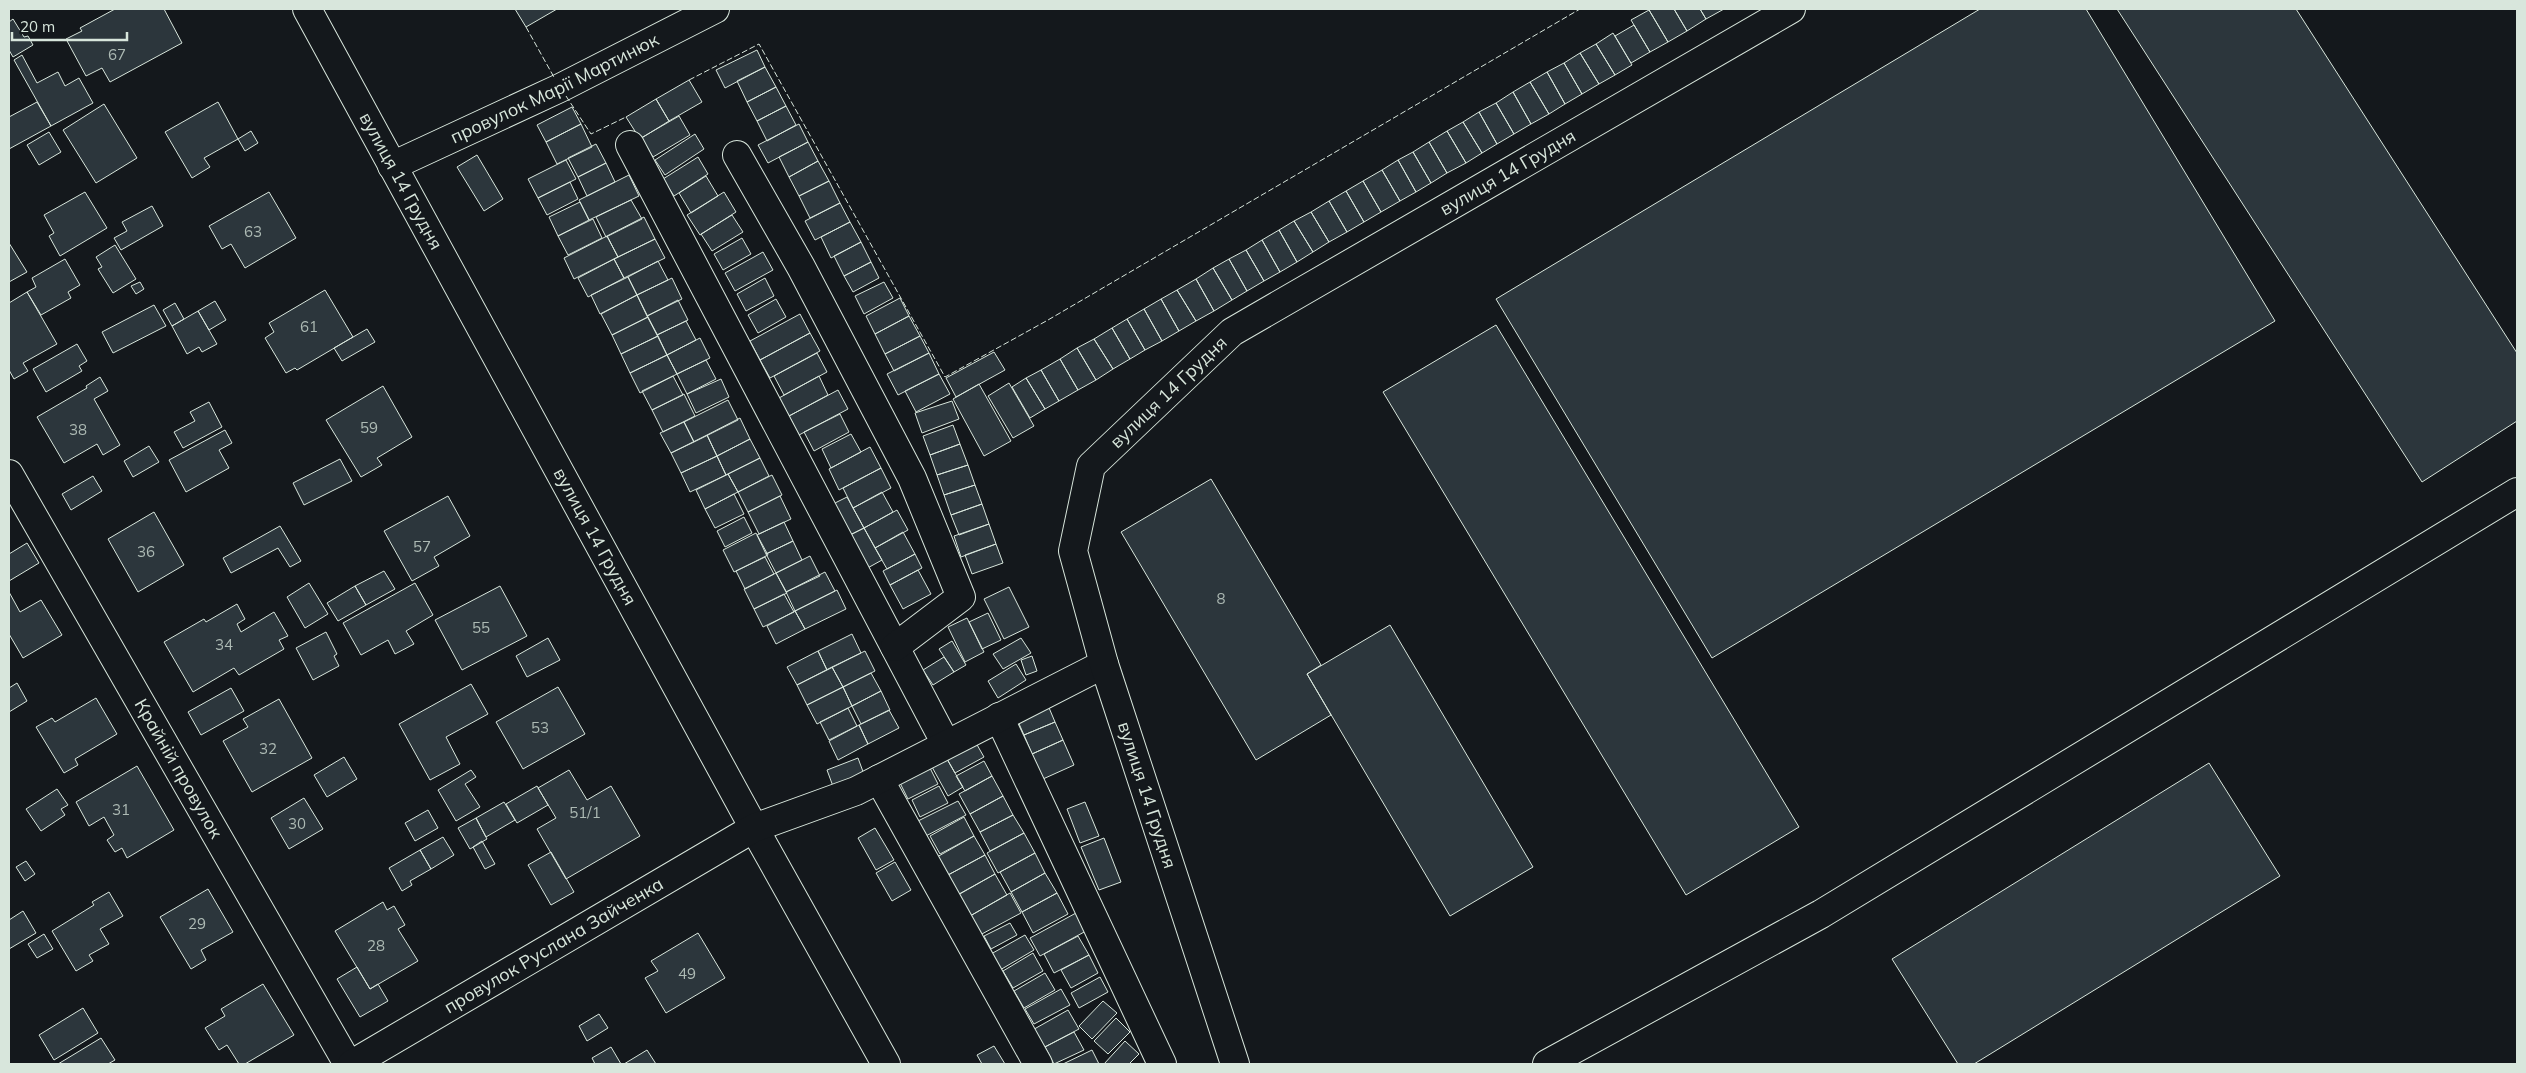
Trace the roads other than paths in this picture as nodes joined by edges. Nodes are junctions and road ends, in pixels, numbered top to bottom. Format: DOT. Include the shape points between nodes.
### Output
graph roads {
  1 [pos="307,9"];
  2 [pos="715,9"];
  3 [pos="1791,9"];
  4 [pos="630,145"];
  5 [pos="737,155"];
  6 [pos="392,166"];
  7 [pos="9,474"];
  8 [pos="2517,492"];
  9 [pos="895,647"];
  10 [pos="1104,664"];
  11 [pos="999,717"];
  12 [pos="946,744"];
  13 [pos="879,779"];
  14 [pos="754,828"];
  15 [pos="348,1064"];
  16 [pos="352,1064"];
  17 [pos="886,1064"];
  18 [pos="1038,1064"];
  19 [pos="1162,1064"];
  20 [pos="1235,1064"];
  21 [pos="1547,1064"];
  1 -- 6 [label="street, вулиця 14 Грудня"];
  2 -- 6 [label="street, провулок Марії Мартинюк" via="560,88"];
  3 -- 10 [label="street, вулиця 14 Грудня" via="1232,332 1091,466 1073,551"];
  4 -- 9 [label="street"];
  5 -- 9 [label="street" via="801,267 912,478 961,597"];
  6 -- 14 [label="street, вулиця 14 Грудня"];
  7 -- 15 [label="street, Крайній провулок"];
  8 -- 21 [label="street" via="1821,914"];
  9 -- 12 [label="street"];
  10 -- 11 [label="street, провулок Руслана Зайченка"];
  10 -- 20 [label="street, вулиця 14 Грудня"];
  11 -- 12 [label="street, провулок Руслана Зайченка"];
  11 -- 19 [label="street"];
  12 -- 13 [label="street, провулок Руслана Зайченка"];
  13 -- 14 [label="street, провулок Руслана Зайченка" via="856,791"];
  13 -- 18 [label="street"];
  14 -- 16 [label="street, провулок Руслана Зайченка"];
  14 -- 17 [label="street, вулиця 14 Грудня"];
}
